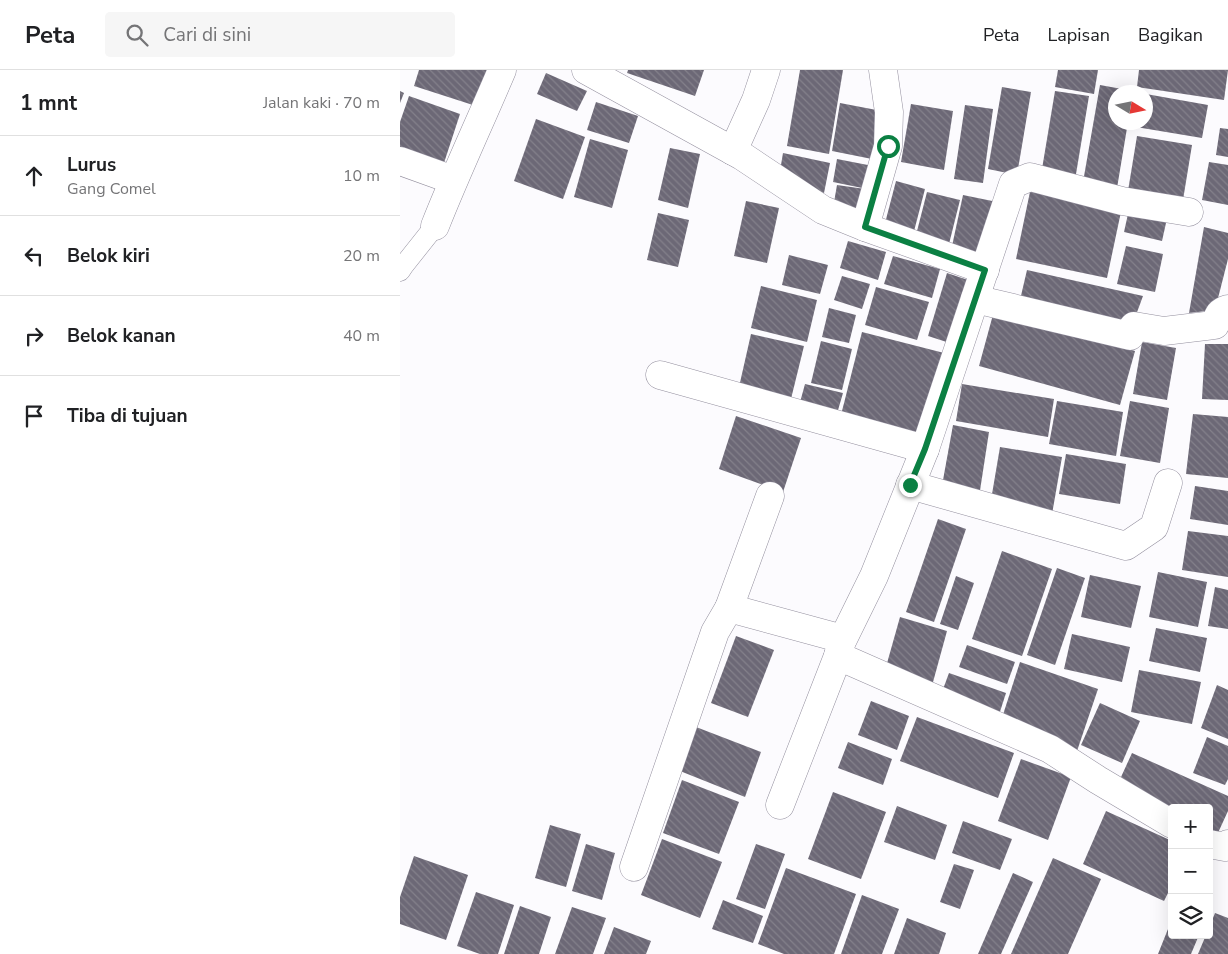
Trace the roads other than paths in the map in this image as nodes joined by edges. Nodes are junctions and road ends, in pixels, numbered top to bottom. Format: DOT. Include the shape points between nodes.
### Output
graph roads {
  1 [pos="502,70"];
  2 [pos="586,70"];
  3 [pos="766,70"];
  4 [pos="884,70"];
  5 [pos="733,151"];
  6 [pos="400,161"];
  7 [pos="453,180"];
  8 [pos="1189,212"];
  9 [pos="435,226"];
  10 [pos="865,227"];
  11 [pos="985,270"];
  12 [pos="400,271"];
  13 [pos="975,299"];
  14 [pos="1228,309"];
  15 [pos="660,374"];
  16 [pos="925,449"];
  17 [pos="1168,483"];
  18 [pos="910,485"];
  19 [pos="770,496"];
  20 [pos="729,608"];
  21 [pos="840,648"];
  22 [pos="780,805"];
  23 [pos="1168,822"];
  24 [pos="1228,844"];
  25 [pos="1213,845"];
  26 [pos="634,867"];
  1 -- 7 [label="street"];
  2 -- 5 [label="street"];
  3 -- 5 [label="street"];
  4 -- 10 [label="street" via="889,112 888,146"];
  5 -- 10 [label="street" via="824,210"];
  6 -- 7 [label="street"];
  7 -- 9 [label="street"];
  8 -- 11 [label="street" via="1122,201 1030,177 1013,184"];
  9 -- 12 [label="lane"];
  10 -- 11 [label="street"];
  11 -- 13 [label="street"];
  13 -- 14 [label="street" via="1130,336 1134,326 1164,331 1215,325 1221,311"];
  13 -- 16 [label="street"];
  15 -- 16 [label="street"];
  16 -- 18 [label="street"];
  17 -- 18 [label="street" via="1154,527 1126,546"];
  18 -- 21 [label="street" via="874,576"];
  19 -- 20 [label="street"];
  20 -- 21 [label="street"];
  20 -- 26 [label="street" via="715,632"];
  21 -- 22 [label="street"];
  21 -- 23 [label="street" via="1050,749"];
  24 -- 25 [label="street" via="1225,847"];
}
